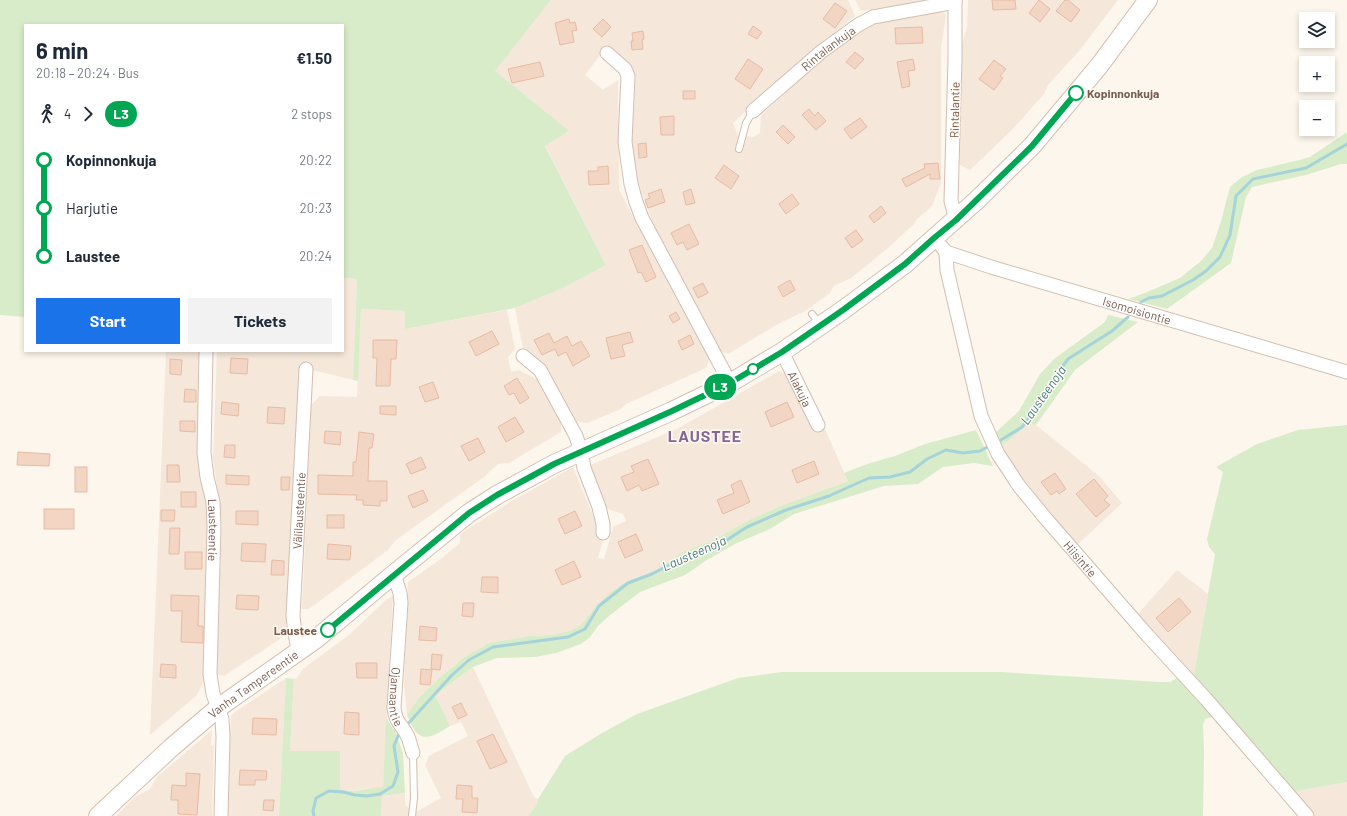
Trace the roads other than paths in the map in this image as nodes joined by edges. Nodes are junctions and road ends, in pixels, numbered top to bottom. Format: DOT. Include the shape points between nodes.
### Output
graph roads {
  1 [pos="1148,0"];
  2 [pos="955,1"];
  3 [pos="607,53"];
  4 [pos="753,111"];
  5 [pos="739,149"];
  6 [pos="956,220"];
  7 [pos="934,238"];
  8 [pos="946,252"];
  9 [pos="206,352"];
  10 [pos="782,352"];
  11 [pos="523,356"];
  12 [pos="306,369"];
  13 [pos="1347,372"];
  14 [pos="730,383"];
  15 [pos="818,425"];
  16 [pos="581,451"];
  17 [pos="603,533"];
  18 [pos="394,574"];
  19 [pos="299,653"];
  20 [pos="218,708"];
  21 [pos="413,753"];
  22 [pos="98,816"];
  23 [pos="220,816"];
  24 [pos="412,816"];
  25 [pos="1307,816"];
  1 -- 6 [label="main road, Vanha Tampereentie" via="1099,66 1032,146"];
  2 -- 4 [label="street, Rintalankuja" via="873,17 858,25 821,52"];
  2 -- 6 [label="street, Rintalantie" via="951,202"];
  3 -- 14 [label="street" via="625,68 628,76 625,142 627,163 642,218"];
  4 -- 5 [label="lane, Rintalankuja" via="746,123"];
  6 -- 7 [label="main road, Vanha Tampereentie"];
  7 -- 8 [label="street"];
  7 -- 10 [label="main road, Vanha Tampereentie" via="905,264 817,319"];
  8 -- 13 [label="street, Isomoisiontie"];
  8 -- 25 [label="street, Hiisintie" via="947,270 982,416 997,450 1019,486"];
  9 -- 20 [label="street, Lausteentie" via="204,453 213,502 214,527 210,674"];
  10 -- 14 [label="main road, Vanha Tampereentie"];
  10 -- 15 [label="street, Alakuja"];
  11 -- 16 [label="street" via="540,370 576,436"];
  12 -- 19 [label="street, Välilausteentie" via="293,616"];
  14 -- 16 [label="main road, Vanha Tampereentie"];
  16 -- 17 [label="street" via="584,468 599,507"];
  16 -- 18 [label="main road, Vanha Tampereentie" via="497,495 469,513"];
  18 -- 19 [label="main road, Vanha Tampereentie"];
  18 -- 21 [label="street, Ojamaantie" via="401,602 394,707 398,723 408,736"];
  19 -- 20 [label="main road, Vanha Tampereentie"];
  20 -- 22 [label="main road, Vanha Tampereentie"];
  20 -- 23 [label="street, Lausteentie" via="222,719 223,737"];
  21 -- 24 [label="lane, Ojamaantie"];
}
